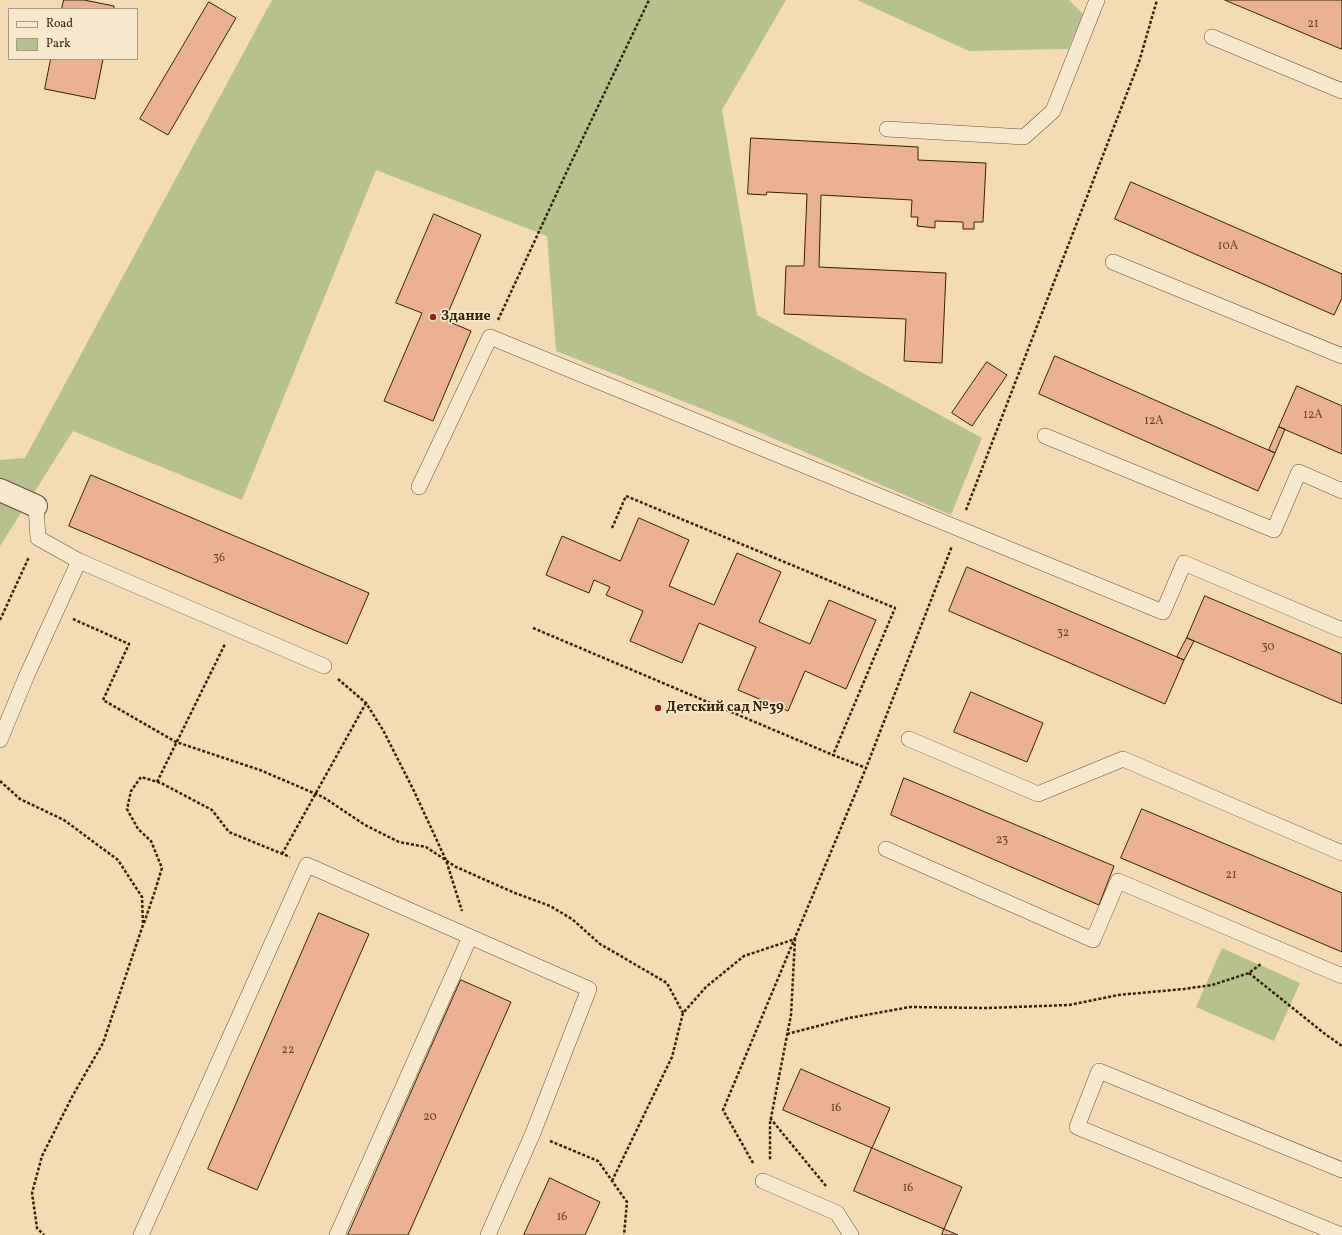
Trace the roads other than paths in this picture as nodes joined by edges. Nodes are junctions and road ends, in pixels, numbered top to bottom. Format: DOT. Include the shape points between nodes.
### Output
graph roads {
  1 [pos="1097,0"];
  2 [pos="1212,37"];
  3 [pos="1342,90"];
  4 [pos="887,129"];
  5 [pos="1113,262"];
  6 [pos="1342,356"];
  7 [pos="1045,436"];
  8 [pos="419,487"];
  9 [pos="0,490"];
  10 [pos="1342,491"];
  11 [pos="36,506"];
  12 [pos="79,562"];
  13 [pos="1342,630"];
  14 [pos="324,666"];
  15 [pos="909,739"];
  16 [pos="0,740"];
  17 [pos="886,849"];
  18 [pos="1342,853"];
  19 [pos="470,937"];
  20 [pos="1342,976"];
  21 [pos="1342,1170"];
  22 [pos="766,1183"];
  23 [pos="141,1235"];
  24 [pos="337,1235"];
  25 [pos="488,1235"];
  26 [pos="851,1235"];
  27 [pos="1341,1235"];
  1 -- 4 [label="lane" via="1053,111 1024,137"];
  2 -- 3 [label="lane"];
  5 -- 6 [label="lane"];
  7 -- 10 [label="lane" via="1274,530 1299,472"];
  8 -- 13 [label="lane" via="490,337 1163,612 1184,563"];
  9 -- 11 [label="street"];
  11 -- 12 [label="lane" via="38,538"];
  12 -- 14 [label="lane"];
  12 -- 16 [label="lane"];
  15 -- 18 [label="lane" via="1038,794 1123,759"];
  17 -- 20 [label="lane" via="1093,940 1118,881"];
  19 -- 23 [label="lane" via="308,865"];
  19 -- 24 [label="lane"];
  19 -- 25 [label="lane" via="589,989 533,1133"];
  21 -- 27 [label="lane" via="1100,1072 1077,1127"];
  22 -- 26 [label="lane" via="837,1213"];
}
